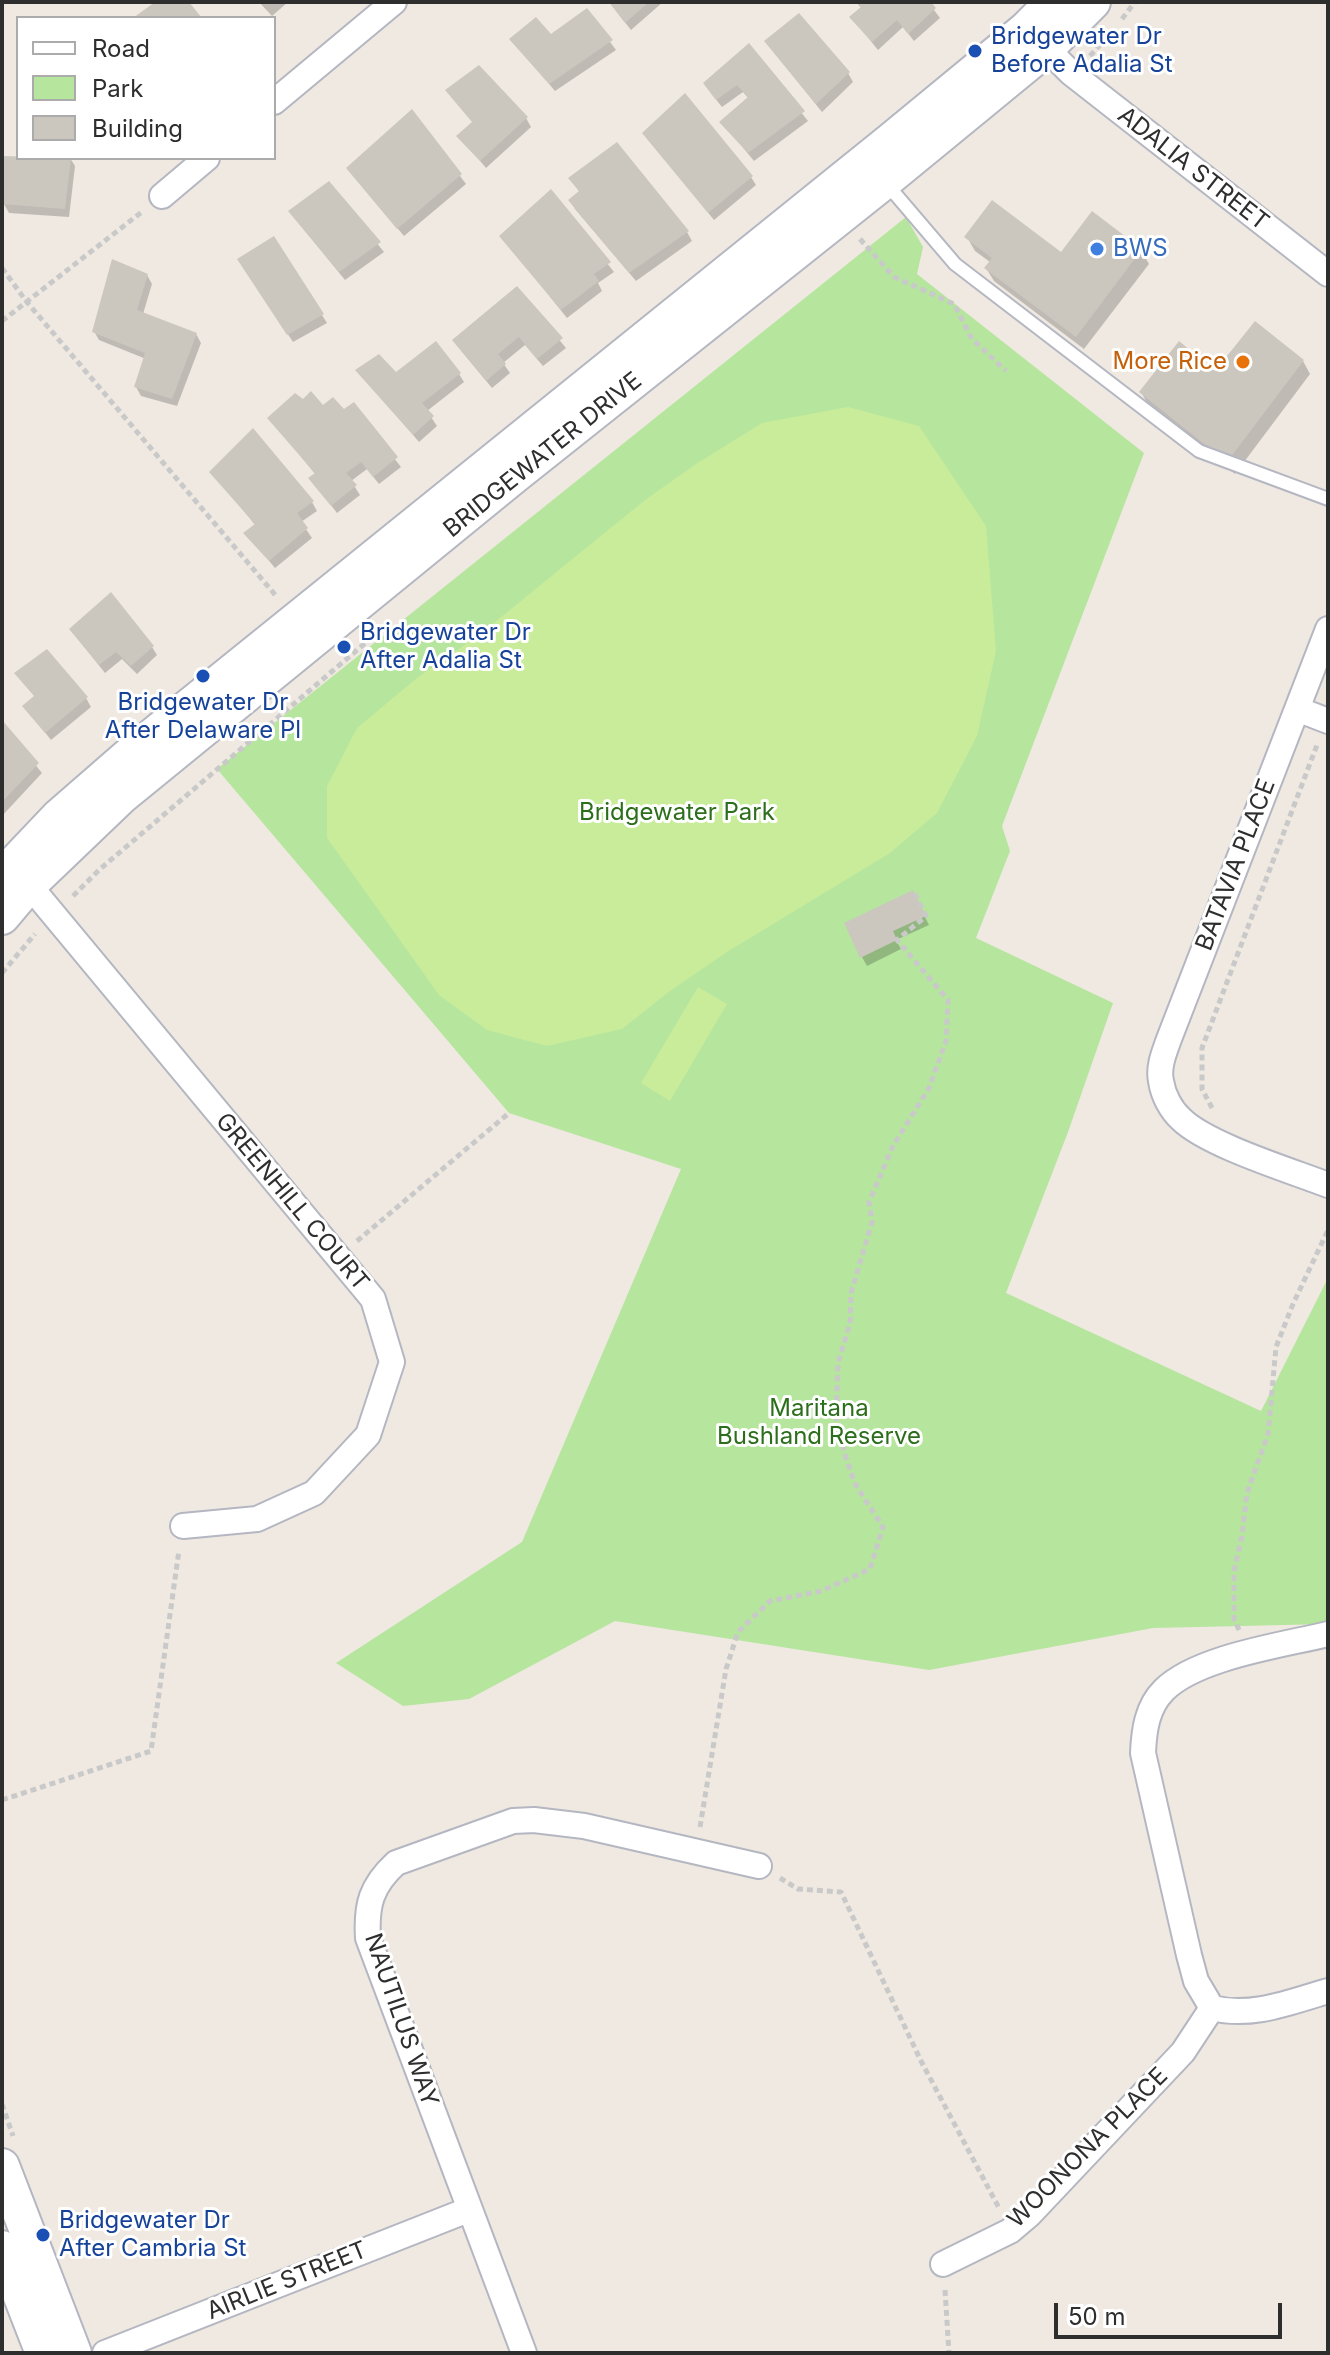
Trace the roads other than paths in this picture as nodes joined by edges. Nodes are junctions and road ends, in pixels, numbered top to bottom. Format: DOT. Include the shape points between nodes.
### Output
graph roads {
  1 [pos="394,2"];
  2 [pos="1053,2"];
  3 [pos="1093,2"];
  4 [pos="1036,38"];
  5 [pos="276,100"];
  6 [pos="205,160"];
  7 [pos="894,192"];
  8 [pos="162,196"];
  9 [pos="1328,274"];
  10 [pos="1328,499"];
  11 [pos="1328,629"];
  12 [pos="1297,709"];
  13 [pos="1328,720"];
  14 [pos="13,876"];
  15 [pos="2,917"];
  16 [pos="1328,1185"];
  17 [pos="183,1526"];
  18 [pos="1328,1634"];
  19 [pos="759,1866"];
  20 [pos="1328,1991"];
  21 [pos="1212,2008"];
  22 [pos="2,2166"];
  23 [pos="468,2210"];
  24 [pos="2,2248"];
  25 [pos="943,2264"];
  26 [pos="43,2353"];
  27 [pos="74,2353"];
  28 [pos="105,2353"];
  29 [pos="524,2353"];
  1 -- 5 [label="street"];
  2 -- 4 [label="street, BRIDGEWATER DRIVE"];
  3 -- 4 [label="street, BRIDGEWATER DRIVE"];
  4 -- 7 [label="street, BRIDGEWATER DRIVE"];
  4 -- 9 [label="street, ADALIA STREET" via="1071,73"];
  4 -- 14 [label="street, BRIDGEWATER DRIVE" via="136,749 59,816"];
  6 -- 8 [label="street"];
  7 -- 10 [label="lane" via="955,264 1199,451"];
  7 -- 14 [label="street, BRIDGEWATER DRIVE" via="513,477 122,796"];
  11 -- 12 [label="street, BATAVIA PLACE"];
  12 -- 13 [label="street"];
  12 -- 16 [label="street, BATAVIA PLACE" via="1161,1062 1161,1080 1168,1103 1182,1120 1219,1142"];
  14 -- 15 [label="street, BRIDGEWATER DRIVE"];
  14 -- 17 [label="street, GREENHILL COURT" via="54,916 373,1299 392,1362 368,1435 314,1493 257,1519"];
  18 -- 21 [label="street" via="1189,1673 1165,1689 1144,1729 1143,1753 1189,1955"];
  19 -- 23 [label="street, NAUTILUS WAY" via="584,1826 534,1820 513,1821 396,1863 381,1877 372,1894 368,1938"];
  20 -- 21 [label="street" via="1257,2011"];
  21 -- 25 [label="street, WOONONA PLACE" via="1183,2052 1030,2214 1010,2231"];
  22 -- 27 [label="street"];
  23 -- 28 [label="street, AIRLIE STREET"];
  23 -- 29 [label="street, NAUTILUS WAY"];
  24 -- 26 [label="street"];
}
